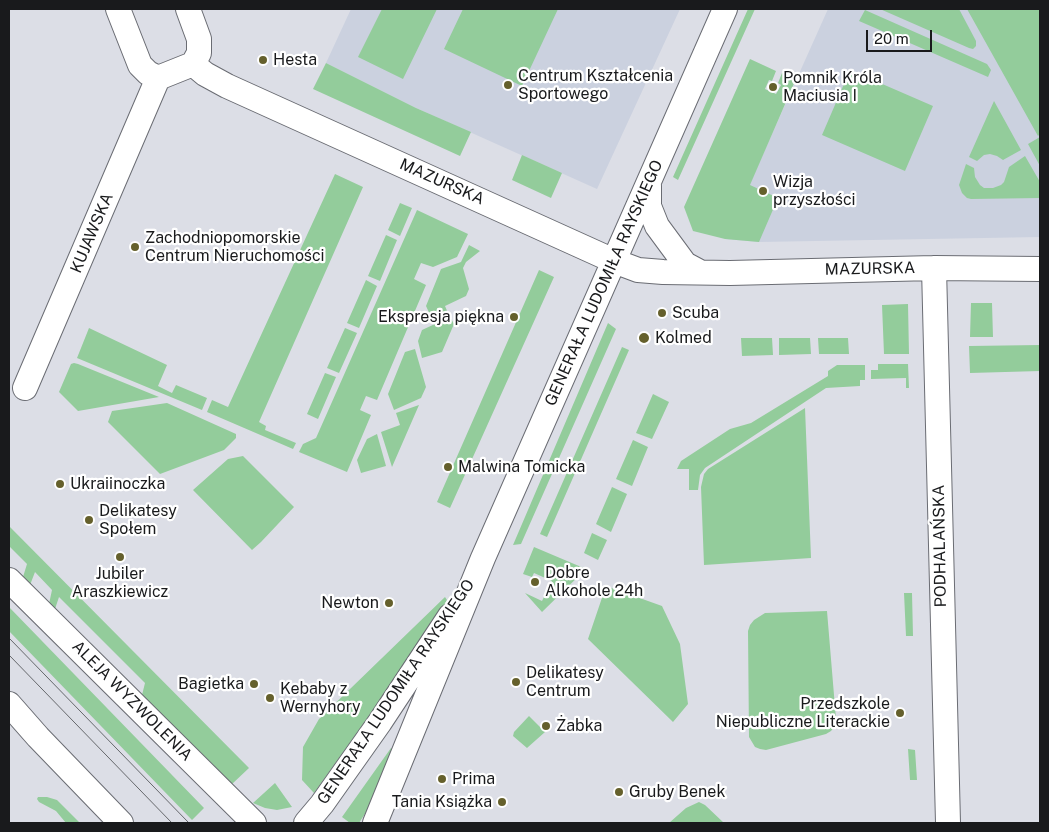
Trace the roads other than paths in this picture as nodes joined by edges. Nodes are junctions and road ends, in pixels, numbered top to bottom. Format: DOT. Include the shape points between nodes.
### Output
graph roads {
  1 [pos="118,9"];
  2 [pos="188,9"];
  3 [pos="725,9"];
  4 [pos="193,64"];
  5 [pos="158,78"];
  6 [pos="650,177"];
  7 [pos="614,261"];
  8 [pos="934,268"];
  9 [pos="1040,269"];
  10 [pos="700,272"];
  11 [pos="25,388"];
  12 [pos="483,558"];
  13 [pos="9,580"];
  14 [pos="9,704"];
  15 [pos="121,823"];
  16 [pos="254,823"];
  17 [pos="306,823"];
  18 [pos="375,823"];
  19 [pos="948,823"];
  1 -- 5 [label="street" via="140,65"];
  2 -- 4 [label="street" via="200,44"];
  3 -- 6 [label="street, GENERAŁA LUDOMIŁA RAYSKIEGO"];
  4 -- 5 [label="street"];
  4 -- 7 [label="street, MAZURSKA" via="227,86"];
  5 -- 11 [label="street, KUJAWSKA"];
  6 -- 7 [label="street, GENERAŁA LUDOMIŁA RAYSKIEGO"];
  6 -- 10 [label="street" via="648,200 654,220 682,260"];
  7 -- 10 [label="street, MAZURSKA" via="634,269"];
  7 -- 12 [label="street, GENERAŁA LUDOMIŁA RAYSKIEGO"];
  8 -- 9 [label="street, MAZURSKA"];
  8 -- 10 [label="street, MAZURSKA"];
  8 -- 19 [label="street, PODHALAŃSKA"];
  12 -- 17 [label="street, GENERAŁA LUDOMIŁA RAYSKIEGO" via="450,616 402,688"];
  12 -- 18 [label="street, GENERAŁA LUDOMIŁA RAYSKIEGO"];
  13 -- 16 [label="street, ALEJA WYZWOLENIA"];
  14 -- 15 [label="street"];
}
